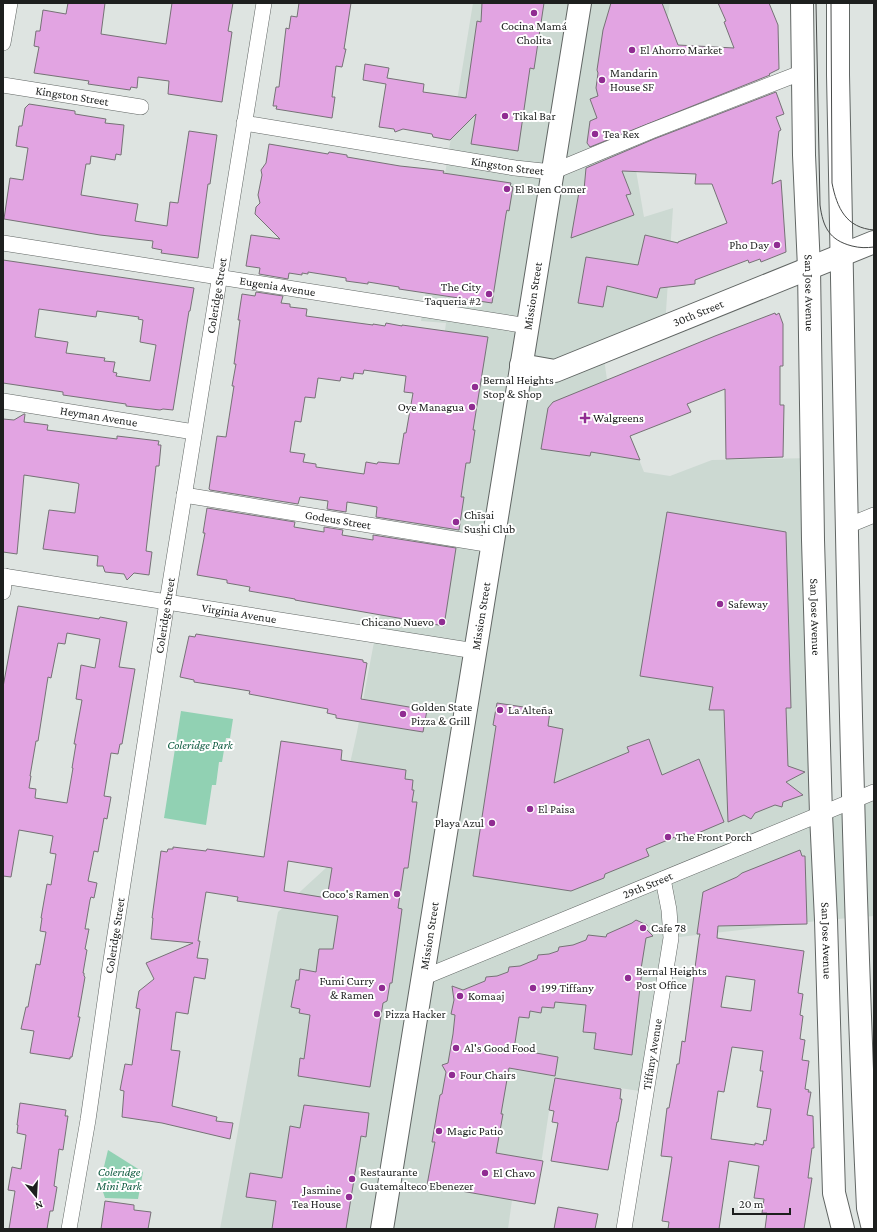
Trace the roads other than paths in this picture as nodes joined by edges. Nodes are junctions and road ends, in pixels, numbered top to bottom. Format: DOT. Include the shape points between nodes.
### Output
graph roads {
  1 [pos="10,3"];
  2 [pos="264,3"];
  3 [pos="580,3"];
  4 [pos="802,3"];
  5 [pos="838,3"];
  6 [pos="3,43"];
  7 [pos="803,72"];
  8 [pos="3,85"];
  9 [pos="140,107"];
  10 [pos="244,124"];
  11 [pos="552,172"];
  12 [pos="874,242"];
  13 [pos="3,243"];
  14 [pos="841,256"];
  15 [pos="809,268"];
  16 [pos="219,277"];
  17 [pos="528,326"];
  18 [pos="521,365"];
  19 [pos="3,401"];
  20 [pos="194,432"];
  21 [pos="184,496"];
  22 [pos="874,515"];
  23 [pos="847,526"];
  24 [pos="492,545"];
  25 [pos="4,576"];
  26 [pos="3,592"];
  27 [pos="167,602"];
  28 [pos="475,650"];
  29 [pos="874,792"];
  30 [pos="852,801"];
  31 [pos="821,814"];
  32 [pos="664,879"];
  33 [pos="422,978"];
  34 [pos="867,1066"];
  35 [pos="69,1229"];
  36 [pos="382,1229"];
  37 [pos="624,1229"];
  38 [pos="843,1229"];
  39 [pos="872,1229"];
  1 -- 6 [label="street"];
  2 -- 10 [label="street, Coleridge Street"];
  3 -- 11 [label="main road, Mission Street"];
  4 -- 7 [label="main road, San Jose Avenue"];
  5 -- 14 [label="main road"];
  7 -- 11 [label="street, Kingston Street"];
  7 -- 15 [label="main road, San Jose Avenue"];
  8 -- 9 [label="street, Kingston Street"];
  10 -- 11 [label="street, Kingston Street"];
  10 -- 16 [label="street, Coleridge Street"];
  11 -- 17 [label="main road, Mission Street"];
  12 -- 14 [label="main road, 30th Street"];
  13 -- 16 [label="street, Eugenia Avenue"];
  14 -- 15 [label="main road, 30th Street"];
  14 -- 23 [label="main road"];
  15 -- 18 [label="main road, 30th Street" via="555,371"];
  15 -- 31 [label="main road, San Jose Avenue"];
  16 -- 17 [label="street, Eugenia Avenue"];
  16 -- 20 [label="street, Coleridge Street"];
  17 -- 18 [label="main road, Mission Street"];
  18 -- 24 [label="main road, Mission Street"];
  19 -- 20 [label="street, Heyman Avenue"];
  20 -- 21 [label="street, Coleridge Street"];
  21 -- 24 [label="street, Godeus Street"];
  21 -- 27 [label="street, Coleridge Street"];
  22 -- 23 [label="street"];
  23 -- 30 [label="main road"];
  24 -- 28 [label="main road, Mission Street"];
  25 -- 26 [label="street"];
  25 -- 27 [label="street, Virginia Avenue"];
  27 -- 28 [label="street, Virginia Avenue"];
  27 -- 35 [label="street, Coleridge Street"];
  28 -- 33 [label="main road, Mission Street"];
  29 -- 30 [label="street, 29th Street"];
  30 -- 31 [label="street, 29th Street"];
  30 -- 34 [label="main road"];
  31 -- 32 [label="street, 29th Street"];
  31 -- 38 [label="main road, San Jose Avenue" via="827,928 834,1193"];
  32 -- 33 [label="street, 29th Street"];
  32 -- 37 [label="street, Tiffany Avenue" via="671,938"];
  33 -- 36 [label="main road, Mission Street"];
  34 -- 39 [label="main road" via="868,1208"];
}
